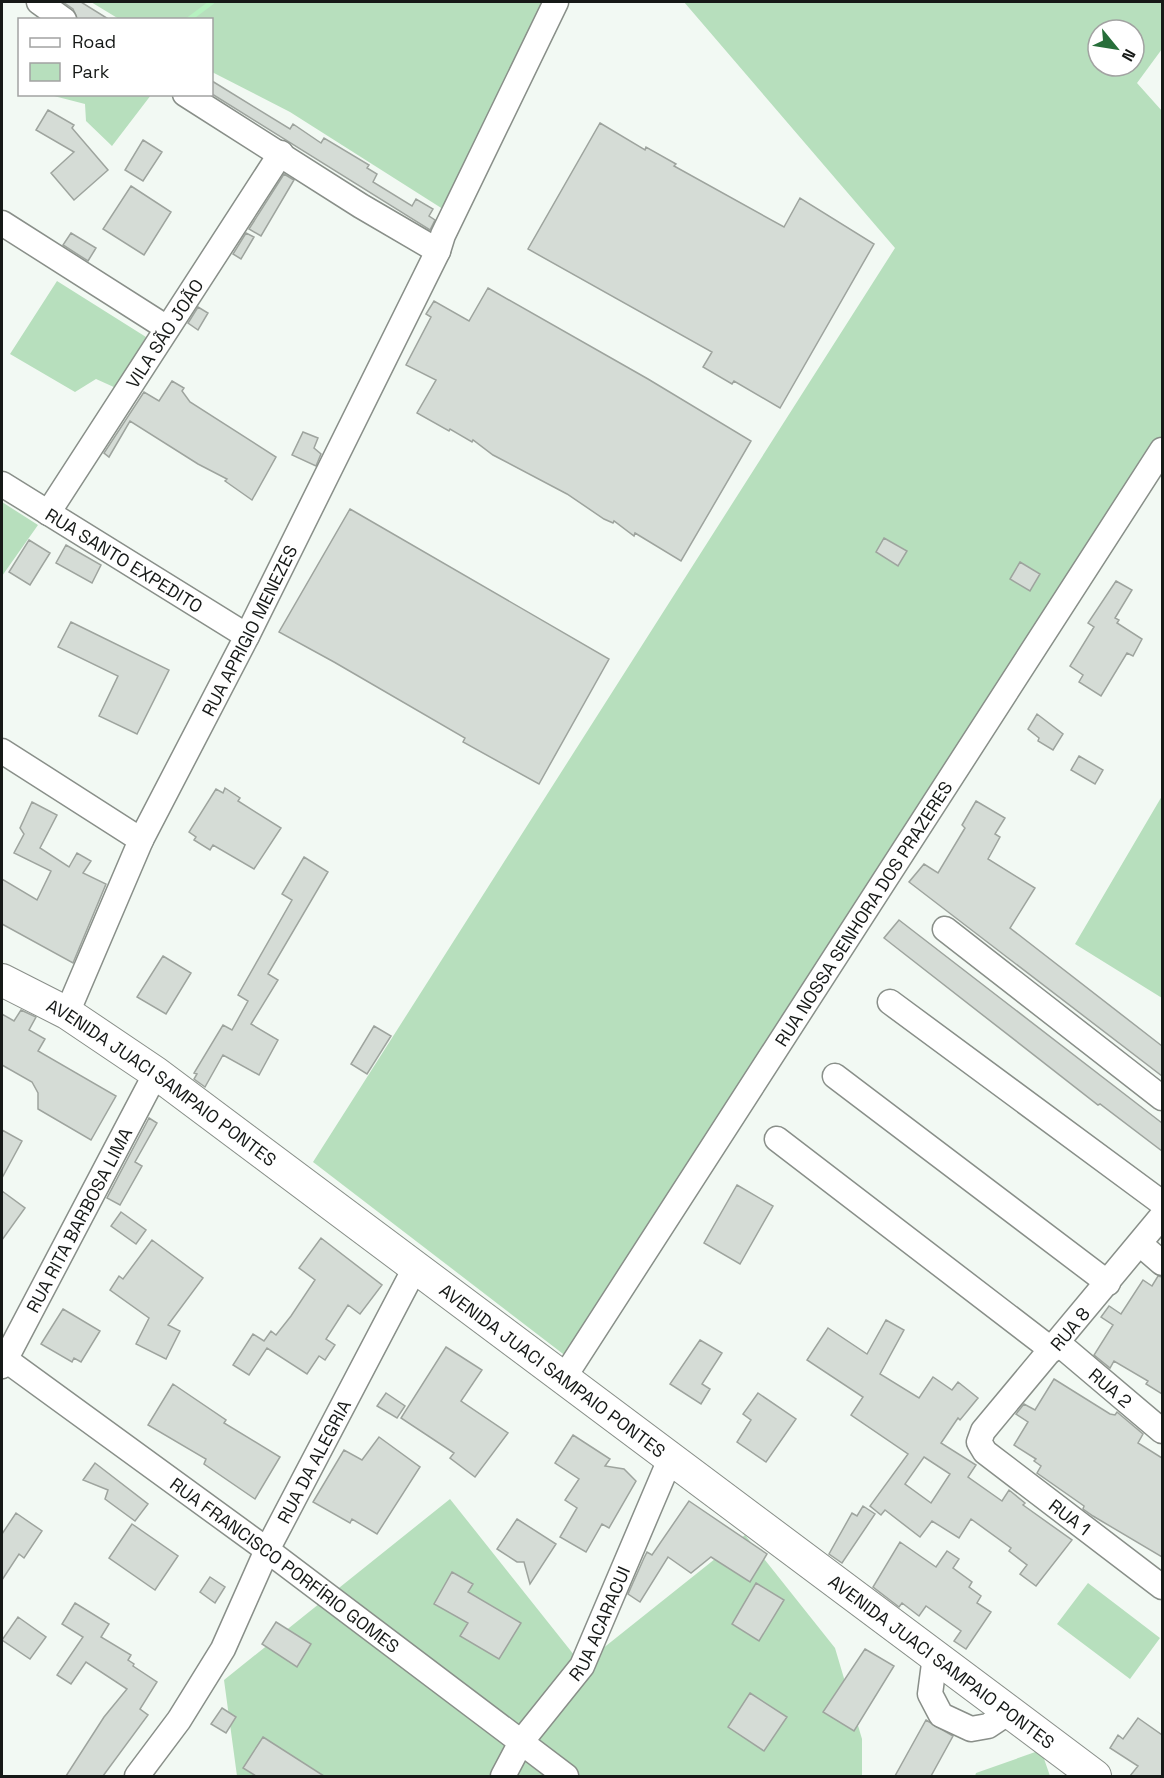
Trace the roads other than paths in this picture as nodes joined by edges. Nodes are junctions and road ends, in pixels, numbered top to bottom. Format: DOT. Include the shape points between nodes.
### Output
graph roads {
  1 [pos="39,2"];
  2 [pos="556,2"];
  3 [pos="61,18"];
  4 [pos="188,96"];
  5 [pos="281,153"];
  6 [pos="2,223"];
  7 [pos="438,251"];
  8 [pos="167,328"];
  9 [pos="1162,450"];
  10 [pos="2,484"];
  11 [pos="48,513"];
  12 [pos="247,636"];
  13 [pos="2,751"];
  14 [pos="141,840"];
  15 [pos="945,929"];
  16 [pos="2,980"];
  17 [pos="890,1002"];
  18 [pos="67,1013"];
  19 [pos="156,1072"];
  20 [pos="835,1076"];
  21 [pos="1162,1098"];
  22 [pos="777,1139"];
  23 [pos="1162,1203"];
  24 [pos="1162,1216"];
  25 [pos="1140,1244"];
  26 [pos="1162,1263"];
  27 [pos="415,1268"];
  28 [pos="1108,1283"];
  29 [pos="1055,1346"];
  30 [pos="3,1361"];
  31 [pos="563,1379"];
  32 [pos="1162,1431"];
  33 [pos="979,1442"];
  34 [pos="671,1457"];
  35 [pos="267,1551"];
  36 [pos="1162,1587"];
  37 [pos="935,1656"];
  38 [pos="1009,1712"];
  39 [pos="521,1742"];
  40 [pos="137,1776"];
  41 [pos="503,1776"];
  42 [pos="566,1776"];
  43 [pos="1095,1776"];
  1 -- 3 [label="street"];
  2 -- 7 [label="street, RUA APRIGIO MENEZES"];
  4 -- 5 [label="street"];
  5 -- 7 [label="street"];
  5 -- 8 [label="street, VILA SÃO JOÃO"];
  6 -- 8 [label="street"];
  7 -- 12 [label="street, RUA APRIGIO MENEZES"];
  8 -- 11 [label="street, VILA SÃO JOÃO"];
  9 -- 31 [label="street, RUA NOSSA SENHORA DOS PRAZERES"];
  10 -- 11 [label="street, RUA SANTO EXPEDITO"];
  11 -- 12 [label="street, RUA SANTO EXPEDITO"];
  12 -- 14 [label="street, RUA APRIGIO MENEZES"];
  13 -- 14 [label="street"];
  14 -- 18 [label="street, RUA APRIGIO MENEZES"];
  15 -- 21 [label="street"];
  16 -- 18 [label="main road, AVENIDA JUACI SAMPAIO PONTES"];
  17 -- 23 [label="street"];
  18 -- 19 [label="main road, AVENIDA JUACI SAMPAIO PONTES"];
  19 -- 27 [label="main road, AVENIDA JUACI SAMPAIO PONTES"];
  19 -- 30 [label="street, RUA RITA BARBOSA LIMA"];
  20 -- 28 [label="street"];
  22 -- 29 [label="street, RUA 2"];
  24 -- 25 [label="street, RUA 8"];
  25 -- 26 [label="street"];
  25 -- 28 [label="street, RUA 8"];
  27 -- 31 [label="main road, AVENIDA JUACI SAMPAIO PONTES"];
  27 -- 35 [label="street, RUA DA ALEGRIA"];
  28 -- 29 [label="street, RUA 8"];
  29 -- 32 [label="street, RUA 2"];
  29 -- 33 [label="street, RUA 8" via="983,1431"];
  30 -- 35 [label="street, RUA FRANCISCO PORFÍRIO GOMES"];
  31 -- 34 [label="main road, AVENIDA JUACI SAMPAIO PONTES"];
  33 -- 36 [label="street, RUA 1" via="984,1452"];
  34 -- 37 [label="main road, AVENIDA JUACI SAMPAIO PONTES"];
  34 -- 39 [label="street, RUA ACARACUI" via="582,1666"];
  35 -- 39 [label="street, RUA FRANCISCO PORFÍRIO GOMES"];
  35 -- 40 [label="street, RUA DA ALEGRIA" via="223,1648 179,1720"];
  37 -- 38 [label="main road, AVENIDA JUACI SAMPAIO PONTES"];
  37 -- 38 [label="street" via="930,1694 941,1715 971,1729 988,1726"];
  38 -- 43 [label="main road, AVENIDA JUACI SAMPAIO PONTES"];
  39 -- 41 [label="street, RUA ACARACUI"];
  39 -- 42 [label="street, RUA FRANCISCO PORFÍRIO GOMES"];
}
